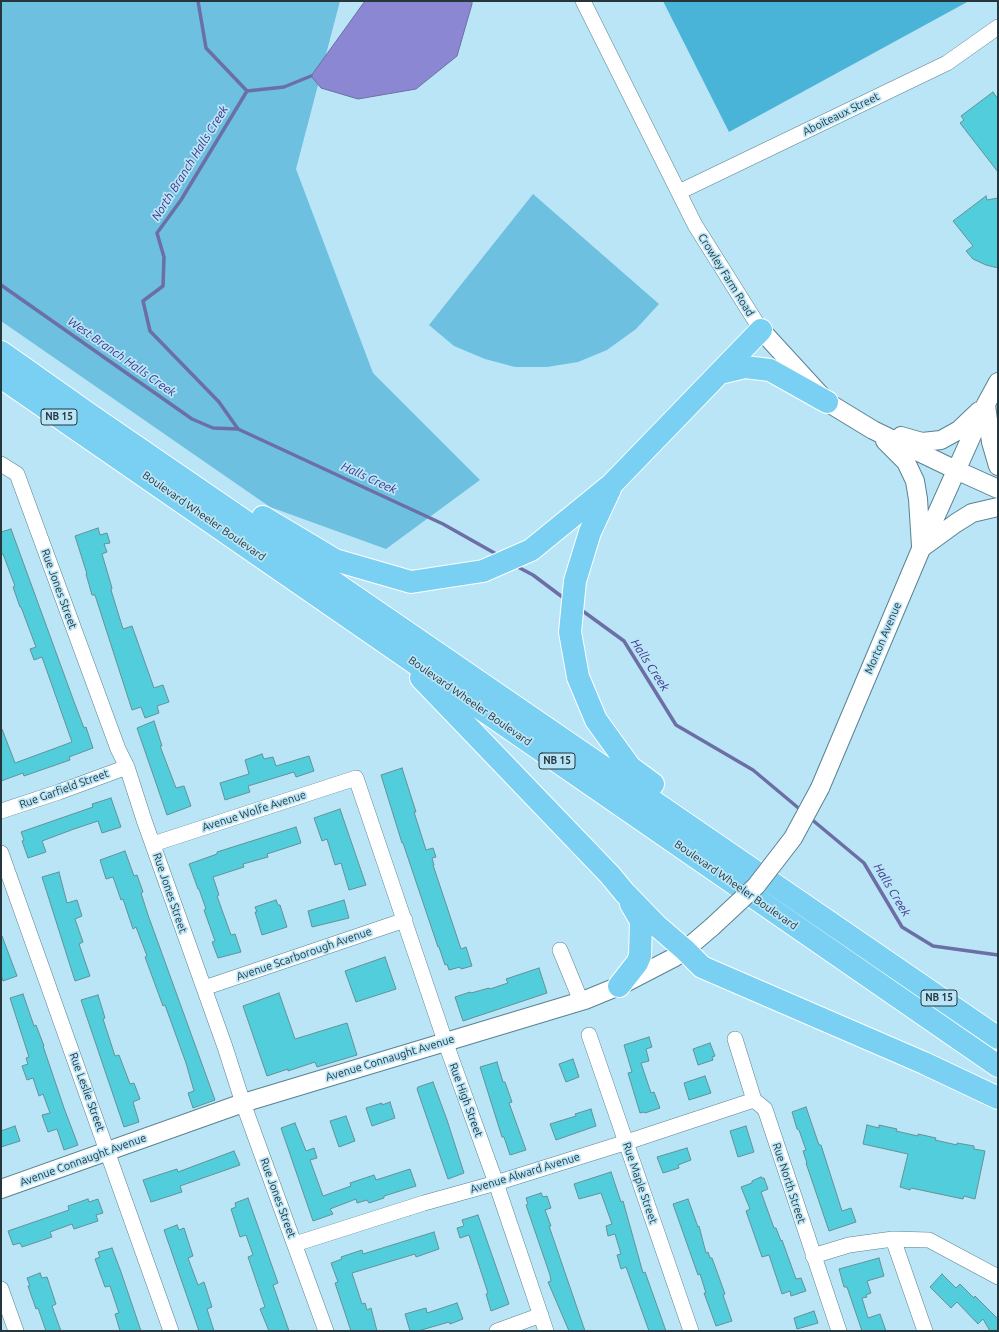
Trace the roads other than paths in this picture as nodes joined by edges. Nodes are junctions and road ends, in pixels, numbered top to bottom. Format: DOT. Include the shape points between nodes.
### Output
graph roads {
  1 [pos="583,1"];
  2 [pos="998,27"];
  3 [pos="679,192"];
  4 [pos="761,330"];
  5 [pos="1,352"];
  6 [pos="720,373"];
  7 [pos="1,377"];
  8 [pos="998,382"];
  9 [pos="827,402"];
  10 [pos="986,404"];
  11 [pos="93,417"];
  12 [pos="873,430"];
  13 [pos="117,456"];
  14 [pos="1,464"];
  15 [pos="998,466"];
  16 [pos="956,470"];
  17 [pos="612,484"];
  18 [pos="998,488"];
  19 [pos="998,507"];
  20 [pos="921,549"];
  21 [pos="127,767"];
  22 [pos="356,778"];
  23 [pos="1,811"];
  24 [pos="153,844"];
  25 [pos="1,853"];
  26 [pos="756,886"];
  27 [pos="624,892"];
  28 [pos="404,920"];
  29 [pos="560,950"];
  30 [pos="685,950"];
  31 [pos="881,958"];
  32 [pos="619,986"];
  33 [pos="204,988"];
  34 [pos="581,1001"];
  35 [pos="589,1035"];
  36 [pos="998,1038"];
  37 [pos="735,1039"];
  38 [pos="445,1041"];
  39 [pos="998,1066"];
  40 [pos="998,1098"];
  41 [pos="754,1100"];
  42 [pos="243,1103"];
  43 [pos="627,1142"];
  44 [pos="108,1151"];
  45 [pos="496,1183"];
  46 [pos="1,1189"];
  47 [pos="893,1239"];
  48 [pos="295,1244"];
  49 [pos="813,1256"];
  50 [pos="998,1277"];
  51 [pos="1,1289"];
  52 [pos="540,1315"];
  53 [pos="16,1331"];
  54 [pos="171,1331"];
  55 [pos="326,1331"];
  56 [pos="497,1331"];
  57 [pos="546,1331"];
  58 [pos="691,1331"];
  59 [pos="838,1331"];
  60 [pos="925,1331"];
  1 -- 3 [label="street, Crowley Farm Road"];
  2 -- 3 [label="street, Aboiteaux Street" via="947,63"];
  3 -- 4 [label="street, Crowley Farm Road" via="695,225"];
  4 -- 6 [label="highway"];
  4 -- 9 [label="street, Crowley Farm Road"];
  5 -- 11 [label="highway, Boulevard Wheeler Boulevard / NB 15"];
  6 -- 9 [label="highway" via="745,367 770,370"];
  6 -- 17 [label="highway"];
  7 -- 13 [label="highway, Boulevard Wheeler Boulevard / NB 15"];
  8 -- 10 [label="street, Morton Avenue"];
  9 -- 12 [label="street, Crowley Farm Road"];
  10 -- 12 [label="street" via="959,430 941,440 922,442"];
  10 -- 15 [label="street" via="991,442"];
  10 -- 16 [label="street, Morton Avenue"];
  11 -- 17 [label="highway" via="335,560 411,582 483,571 531,550"];
  11 -- 31 [label="highway, Boulevard Wheeler Boulevard / NB 15"];
  12 -- 16 [label="street, Crowley Farm Road"];
  12 -- 20 [label="street" via="906,462 915,482"];
  13 -- 27 [label="highway" via="154,491 421,678"];
  13 -- 39 [label="highway, Boulevard Wheeler Boulevard / NB 15"];
  14 -- 21 [label="street, Rue Jones Street" via="17,474 118,749"];
  16 -- 18 [label="street, Crowley Farm Road"];
  16 -- 20 [label="street, Morton Avenue"];
  17 -- 31 [label="highway" via="590,532 575,581 570,632 578,677 596,720 630,767 820,904"];
  19 -- 20 [label="street" via="972,513"];
  20 -- 26 [label="street, Morton Avenue, bridge" via="820,788 793,838"];
  21 -- 23 [label="street, Rue Garfield Street"];
  21 -- 24 [label="street, Rue Jones Street"];
  22 -- 24 [label="street, Avenue Wolfe Avenue"];
  22 -- 28 [label="street, Rue High Street"];
  24 -- 33 [label="street, Rue Jones Street"];
  25 -- 44 [label="street, Rue Leslie Street"];
  26 -- 30 [label="street, Avenue Connaught Avenue, bridge"];
  27 -- 30 [label="highway"];
  27 -- 32 [label="highway" via="641,921 640,956"];
  28 -- 33 [label="street, Avenue Scarborough Avenue"];
  28 -- 38 [label="street, Rue High Street"];
  29 -- 34 [label="street"];
  30 -- 32 [label="street, Avenue Connaught Avenue"];
  30 -- 40 [label="highway" via="702,967 924,1063"];
  31 -- 36 [label="highway, Boulevard Wheeler Boulevard / NB 15"];
  32 -- 34 [label="street, Avenue Connaught Avenue"];
  33 -- 42 [label="street, Rue Jones Street"];
  34 -- 38 [label="street, Avenue Connaught Avenue"];
  35 -- 43 [label="street, Rue Maple Street"];
  37 -- 41 [label="street, Rue North Street"];
  38 -- 42 [label="street, Avenue Connaught Avenue"];
  38 -- 45 [label="street, Rue High Street"];
  41 -- 43 [label="street, Avenue Alward Avenue"];
  41 -- 49 [label="street, Rue North Street" via="765,1109"];
  42 -- 44 [label="street, Avenue Connaught Avenue"];
  42 -- 48 [label="street, Rue Jones Street"];
  43 -- 45 [label="street, Avenue Alward Avenue"];
  43 -- 58 [label="street, Rue Maple Street"];
  44 -- 46 [label="street, Avenue Connaught Avenue"];
  44 -- 54 [label="street, Rue Leslie Street"];
  45 -- 48 [label="street, Avenue Alward Avenue" via="416,1205"];
  45 -- 52 [label="street, Rue High Street"];
  47 -- 49 [label="street" via="849,1244"];
  47 -- 50 [label="street" via="929,1240"];
  47 -- 60 [label="street"];
  48 -- 55 [label="street, Rue Jones Street"];
  49 -- 59 [label="street, Rue North Street"];
  51 -- 53 [label="street"];
  52 -- 56 [label="street"];
  52 -- 57 [label="street, Rue High Street"];
}
